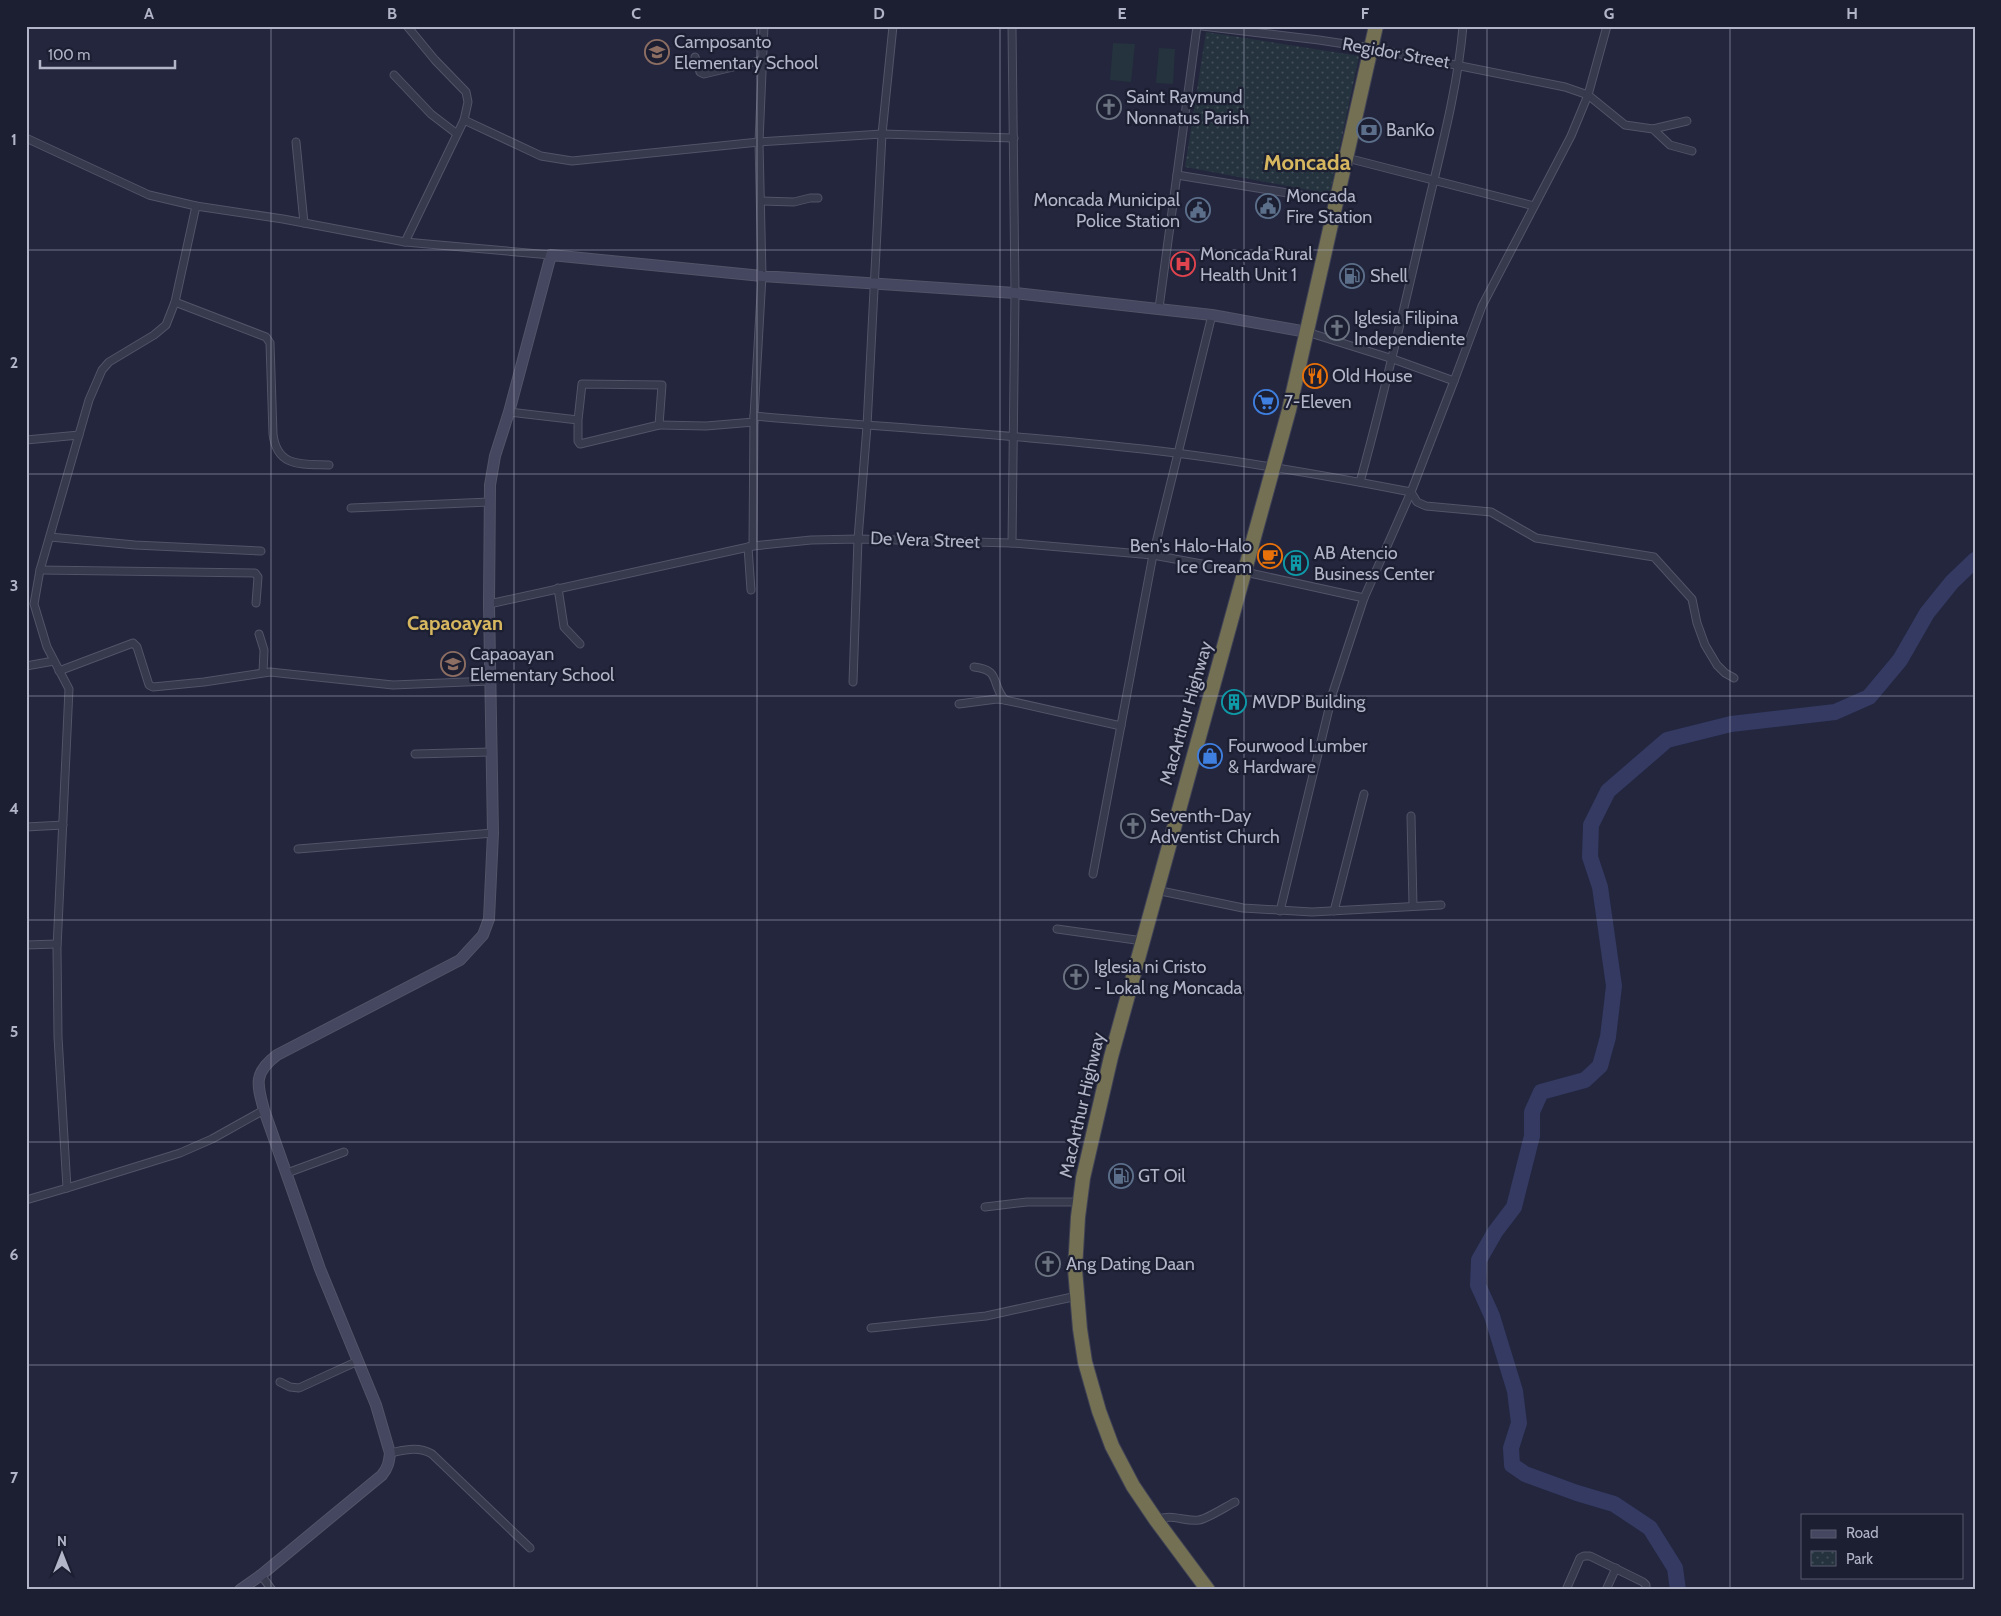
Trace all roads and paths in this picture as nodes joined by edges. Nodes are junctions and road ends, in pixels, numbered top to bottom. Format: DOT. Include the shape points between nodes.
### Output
graph roads {
  1 [pos="407,26"];
  2 [pos="764,26"];
  3 [pos="893,26"];
  4 [pos="1012,26"];
  5 [pos="1197,26"];
  6 [pos="1202,26"];
  7 [pos="1208,26"];
  8 [pos="1376,26"];
  9 [pos="1463,26"];
  10 [pos="1607,26"];
  11 [pos="1371,48"];
  12 [pos="695,57"];
  13 [pos="762,60"];
  14 [pos="1458,65"];
  15 [pos="394,75"];
  16 [pos="1588,95"];
  17 [pos="464,120"];
  18 [pos="1687,120"];
  19 [pos="1652,129"];
  20 [pos="457,134"];
  21 [pos="882,134"];
  22 [pos="26,138"];
  23 [pos="1014,138"];
  24 [pos="296,142"];
  25 [pos="759,142"];
  26 [pos="1692,151"];
  27 [pos="1347,158"];
  28 [pos="1177,175"];
  29 [pos="1434,181"];
  30 [pos="818,198"];
  31 [pos="761,201"];
  32 [pos="1338,201"];
  33 [pos="196,206"];
  34 [pos="1534,206"];
  35 [pos="304,223"];
  36 [pos="405,242"];
  37 [pos="551,255"];
  38 [pos="762,276"];
  39 [pos="875,284"];
  40 [pos="1015,293"];
  41 [pos="175,302"];
  42 [pos="1159,308"];
  43 [pos="1212,315"];
  44 [pos="1307,332"];
  45 [pos="1393,359"];
  46 [pos="1454,381"];
  47 [pos="509,412"];
  48 [pos="754,419"];
  49 [pos="578,420"];
  50 [pos="659,425"];
  51 [pos="867,426"];
  52 [pos="79,435"];
  53 [pos="1014,436"];
  54 [pos="26,440"];
  55 [pos="1177,453"];
  56 [pos="329,464"];
  57 [pos="1274,468"];
  58 [pos="1360,482"];
  59 [pos="1411,492"];
  60 [pos="488,502"];
  61 [pos="351,508"];
  62 [pos="50,537"];
  63 [pos="858,539"];
  64 [pos="1012,543"];
  65 [pos="750,547"];
  66 [pos="261,551"];
  67 [pos="1153,555"];
  68 [pos="40,570"];
  69 [pos="1245,572"];
  70 [pos="558,588"];
  71 [pos="751,590"];
  72 [pos="1364,598"];
  73 [pos="256,603"];
  74 [pos="488,604"];
  75 [pos="259,634"];
  76 [pos="580,644"];
  77 [pos="54,661"];
  78 [pos="26,666"];
  79 [pos="974,667"];
  80 [pos="59,671"];
  81 [pos="264,672"];
  82 [pos="1734,678"];
  83 [pos="490,681"];
  84 [pos="853,682"];
  85 [pos="1005,700"];
  86 [pos="959,704"];
  87 [pos="1121,726"];
  88 [pos="491,752"];
  89 [pos="415,754"];
  90 [pos="1364,794"];
  91 [pos="1411,816"];
  92 [pos="63,825"];
  93 [pos="26,827"];
  94 [pos="493,834"];
  95 [pos="298,849"];
  96 [pos="1093,874"];
  97 [pos="1156,890"];
  98 [pos="1441,905"];
  99 [pos="1413,906"];
  100 [pos="1280,910"];
  101 [pos="1334,911"];
  102 [pos="1057,929"];
  103 [pos="1143,941"];
  104 [pos="57,944"];
  105 [pos="26,945"];
  106 [pos="264,1110"];
  107 [pos="344,1152"];
  108 [pos="287,1173"];
  109 [pos="67,1188"];
  110 [pos="26,1200"];
  111 [pos="1080,1202"];
  112 [pos="985,1207"];
  113 [pos="1077,1296"];
  114 [pos="871,1328"];
  115 [pos="358,1361"];
  116 [pos="280,1382"];
  117 [pos="390,1454"];
  118 [pos="1235,1502"];
  119 [pos="1156,1520"];
  120 [pos="530,1548"];
  121 [pos="1616,1568"];
  122 [pos="262,1575"];
  123 [pos="240,1590"];
  124 [pos="272,1590"];
  125 [pos="1208,1590"];
  126 [pos="1566,1590"];
  127 [pos="1606,1590"];
  128 [pos="1646,1590"];
  1 -- 17 [label="street" via="434,60 466,92 468,102"];
  2 -- 13 [label="street"];
  3 -- 21 [label="street"];
  4 -- 23 [label="street"];
  5 -- 28 [label="street"];
  6 -- 7 [label="street, Regidor Street"];
  7 -- 11 [label="street, Regidor Street"];
  8 -- 11 [label="highway, MacArthur Highway"];
  9 -- 14 [label="street"];
  10 -- 16 [label="street"];
  11 -- 14 [label="street, Regidor Street"];
  11 -- 27 [label="highway, MacArthur Highway"];
  12 -- 13 [label="street" via="700,72 704,74"];
  13 -- 25 [label="street"];
  14 -- 16 [label="street, Regidor Street"];
  14 -- 29 [label="street"];
  15 -- 20 [label="street" via="431,114"];
  16 -- 19 [label="street" via="1625,125"];
  16 -- 34 [label="street" via="1561,159"];
  17 -- 20 [label="street"];
  17 -- 25 [label="street" via="541,156 572,161"];
  18 -- 19 [label="street"];
  19 -- 26 [label="street" via="1670,145"];
  20 -- 36 [label="street"];
  21 -- 23 [label="street"];
  21 -- 25 [label="street"];
  21 -- 39 [label="street"];
  22 -- 33 [label="street" via="149,195"];
  23 -- 40 [label="street"];
  24 -- 35 [label="street"];
  25 -- 31 [label="street"];
  27 -- 29 [label="street"];
  27 -- 32 [label="highway, MacArthur Highway"];
  28 -- 32 [label="street"];
  28 -- 42 [label="street"];
  29 -- 34 [label="street"];
  29 -- 45 [label="street"];
  30 -- 31 [label="street" via="794,202"];
  31 -- 38 [label="street"];
  32 -- 44 [label="highway, MacArthur Highway"];
  33 -- 35 [label="street"];
  33 -- 41 [label="street"];
  34 -- 46 [label="street" via="1482,306"];
  35 -- 36 [label="street"];
  36 -- 37 [label="street"];
  37 -- 38 [label="street"];
  37 -- 47 [label="street"];
  38 -- 39 [label="street"];
  38 -- 48 [label="street"];
  39 -- 40 [label="street"];
  39 -- 51 [label="street"];
  40 -- 42 [label="street"];
  40 -- 53 [label="street"];
  41 -- 52 [label="street" via="166,325 109,362 102,370"];
  41 -- 56 [label="street" via="266,337 270,343 273,434 278,454 296,463"];
  42 -- 43 [label="street"];
  43 -- 44 [label="street"];
  43 -- 55 [label="street"];
  44 -- 45 [label="street"];
  44 -- 57 [label="highway, MacArthur Highway"];
  45 -- 46 [label="street"];
  45 -- 58 [label="street"];
  46 -- 59 [label="street"];
  47 -- 49 [label="street"];
  47 -- 60 [label="street" via="495,456"];
  48 -- 50 [label="street" via="706,426"];
  48 -- 51 [label="street"];
  48 -- 65 [label="street"];
  49 -- 50 [label="street" via="580,444"];
  49 -- 50 [label="street" via="582,384 659,383 663,388"];
  51 -- 53 [label="street"];
  51 -- 63 [label="street"];
  52 -- 54 [label="street"];
  52 -- 62 [label="street"];
  53 -- 55 [label="street"];
  53 -- 64 [label="street"];
  55 -- 57 [label="street"];
  55 -- 67 [label="street"];
  57 -- 58 [label="street"];
  57 -- 69 [label="highway, MacArthur Highway"];
  58 -- 59 [label="street"];
  59 -- 72 [label="street"];
  59 -- 82 [label="street" via="1416,502 1426,506 1491,512 1536,538 1654,557 1692,599 1705,645 1717,665"];
  60 -- 61 [label="street"];
  60 -- 74 [label="street"];
  62 -- 66 [label="street"];
  62 -- 68 [label="street"];
  63 -- 64 [label="street, De Vera Street"];
  63 -- 65 [label="street, De Vera Street"];
  63 -- 84 [label="street"];
  64 -- 67 [label="street, De Vera Street"];
  65 -- 70 [label="street, De Vera Street"];
  65 -- 71 [label="street"];
  67 -- 69 [label="street, De Vera Street"];
  67 -- 87 [label="street"];
  68 -- 73 [label="street" via="255,573 258,577"];
  68 -- 77 [label="street" via="34,604"];
  69 -- 72 [label="street, De Vera Street"];
  69 -- 97 [label="highway, MacArthur Highway"];
  70 -- 74 [label="street, De Vera Street"];
  70 -- 76 [label="street" via="564,627"];
  72 -- 100 [label="street" via="1333,692"];
  74 -- 83 [label="street"];
  75 -- 81 [label="street" via="264,650"];
  77 -- 78 [label="street"];
  77 -- 80 [label="street"];
  79 -- 85 [label="street" via="985,668 994,675"];
  80 -- 81 [label="street" via="133,643 149,685 153,687"];
  80 -- 92 [label="street" via="69,689"];
  81 -- 83 [label="street" via="393,685"];
  83 -- 88 [label="street"];
  85 -- 86 [label="street"];
  85 -- 87 [label="street"];
  87 -- 96 [label="street"];
  88 -- 89 [label="street"];
  88 -- 94 [label="street"];
  90 -- 101 [label="street"];
  91 -- 99 [label="street"];
  92 -- 93 [label="street"];
  92 -- 104 [label="street"];
  94 -- 95 [label="street"];
  94 -- 106 [label="street" via="489,919 480,940 460,960 268,1062 257,1083"];
  97 -- 100 [label="street" via="1243,908"];
  97 -- 103 [label="highway, MacArthur Highway"];
  98 -- 99 [label="street"];
  99 -- 101 [label="street"];
  100 -- 101 [label="street"];
  102 -- 103 [label="street"];
  103 -- 111 [label="highway, MacArthur Highway" via="1094,1125"];
  104 -- 105 [label="street"];
  104 -- 109 [label="street" via="58,1037"];
  106 -- 108 [label="street"];
  106 -- 109 [label="street" via="180,1153"];
  107 -- 108 [label="street"];
  108 -- 115 [label="street" via="320,1269"];
  109 -- 110 [label="street"];
  111 -- 112 [label="street" via="1027,1202"];
  111 -- 113 [label="highway, MacArthur Highway"];
  113 -- 114 [label="street" via="986,1316"];
  113 -- 119 [label="highway, MacArthur Highway" via="1085,1362 1099,1411 1120,1463"];
  115 -- 116 [label="street" via="299,1388"];
  115 -- 117 [label="street" via="376,1405"];
  117 -- 120 [label="street" via="413,1449 432,1454"];
  117 -- 122 [label="street" via="382,1475"];
  118 -- 119 [label="street" via="1204,1519 1173,1516"];
  119 -- 125 [label="highway, MacArthur Highway"];
  121 -- 126 [label="street" via="1584,1556 1580,1558"];
  121 -- 127 [label="street"];
  121 -- 128 [label="street" via="1643,1582"];
  122 -- 123 [label="street"];
  122 -- 124 [label="street"];
}
